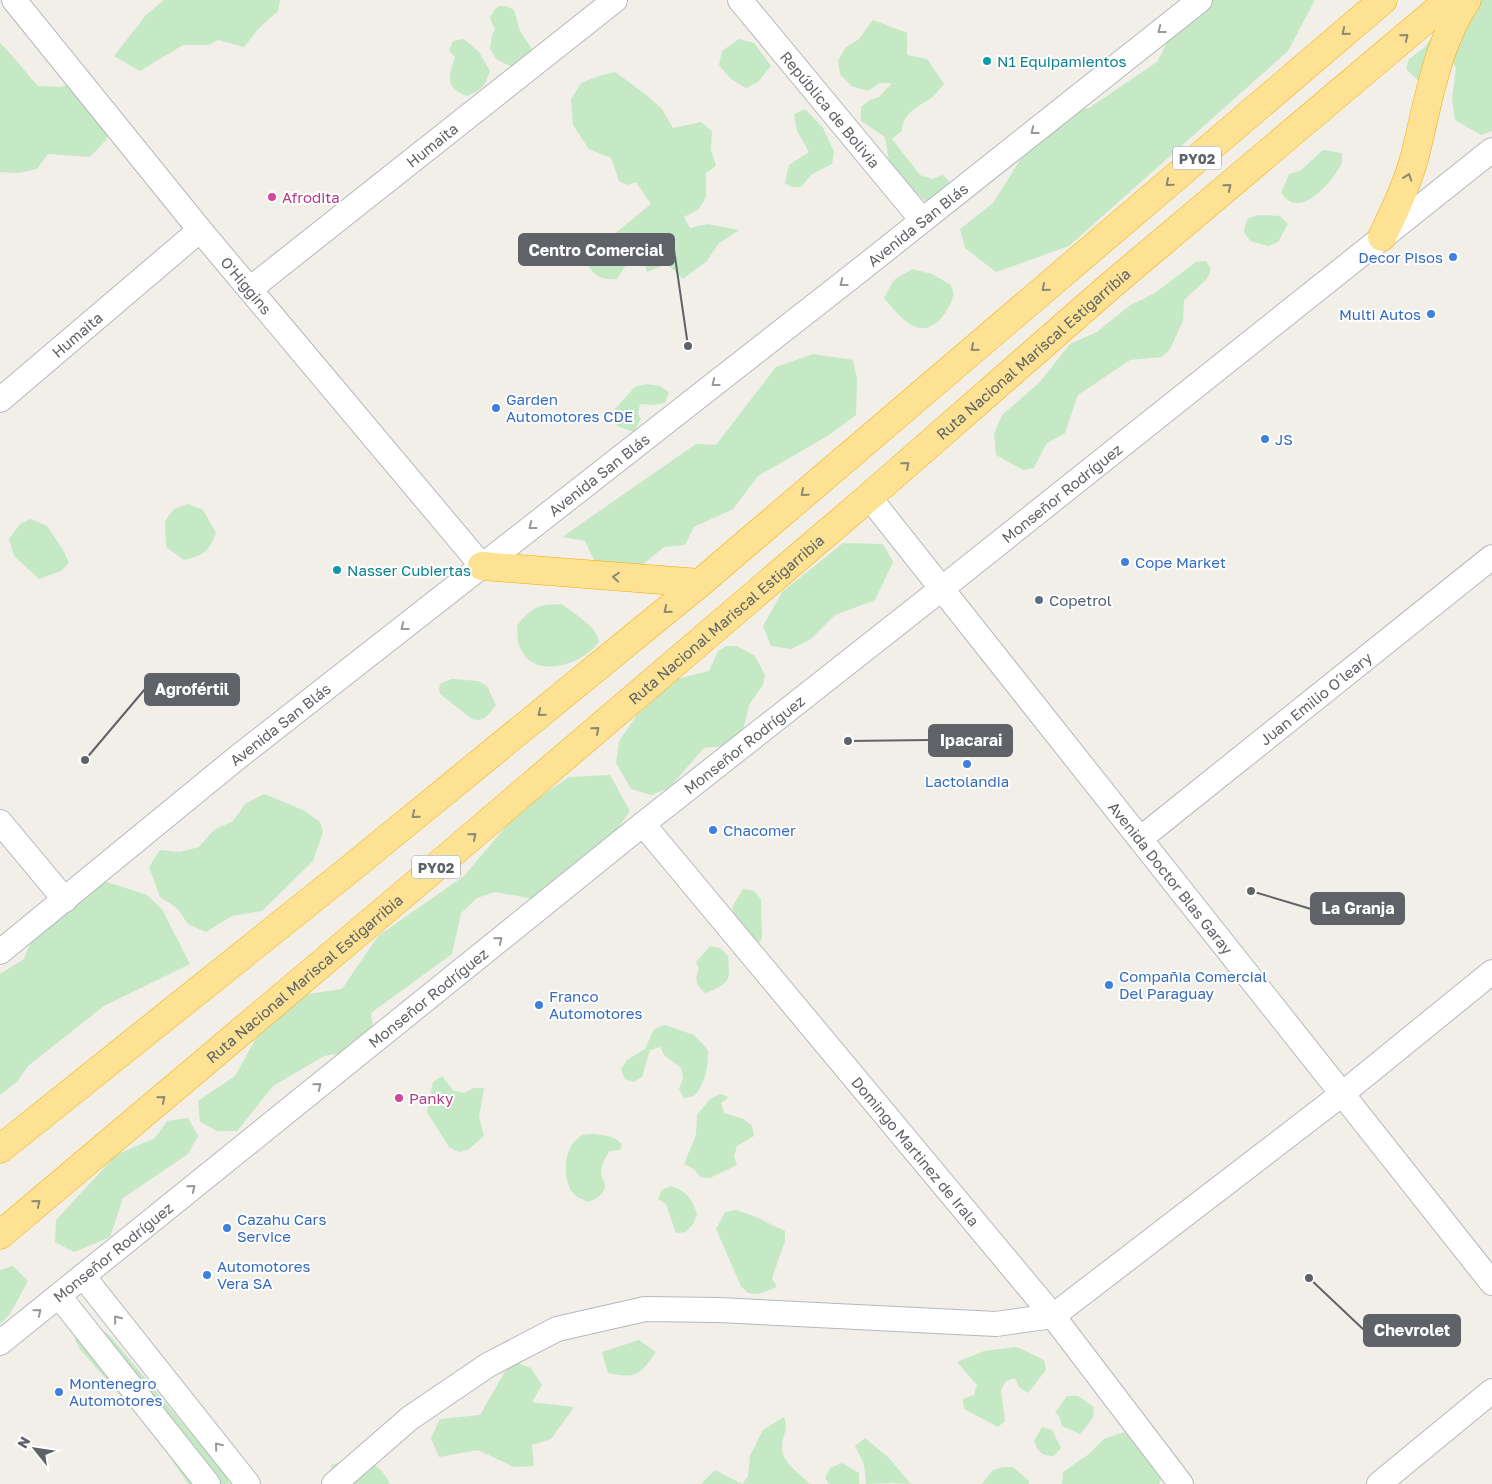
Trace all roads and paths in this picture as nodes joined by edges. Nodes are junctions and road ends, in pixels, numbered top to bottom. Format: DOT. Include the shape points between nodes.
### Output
graph roads {
  1 [pos="14,0"];
  2 [pos="614,0"];
  3 [pos="740,0"];
  4 [pos="1200,0"];
  5 [pos="1382,0"];
  6 [pos="1449,0"];
  7 [pos="1467,0"];
  8 [pos="1492,150"];
  9 [pos="922,220"];
  10 [pos="200,230"];
  11 [pos="1382,237"];
  12 [pos="250,289"];
  13 [pos="0,400"];
  14 [pos="869,497"];
  15 [pos="1492,557"];
  16 [pos="482,566"];
  17 [pos="700,583"];
  18 [pos="942,588"];
  19 [pos="0,822"];
  20 [pos="643,824"];
  21 [pos="1140,839"];
  22 [pos="65,900"];
  23 [pos="0,952"];
  24 [pos="1492,972"];
  25 [pos="1342,1094"];
  26 [pos="0,1149"];
  27 [pos="0,1235"];
  28 [pos="83,1276"];
  29 [pos="1492,1283"];
  30 [pos="58,1296"];
  31 [pos="1053,1316"];
  32 [pos="0,1343"];
  33 [pos="1492,1391"];
  34 [pos="208,1484"];
  35 [pos="248,1484"];
  36 [pos="334,1484"];
  37 [pos="1181,1484"];
  38 [pos="1378,1484"];
  1 -- 10 [label="street, O'Higgins"];
  2 -- 12 [label="street, Humaita"];
  3 -- 9 [label="street, República de Bolivia"];
  4 -- 9 [label="street, Avenida San Blás, one-way"];
  5 -- 17 [label="highway, PY02, one-way"];
  14 -- 6 [label="highway, Ruta Nacional Mariscal Estigarribia / PY02, one-way" via="1109,287"];
  11 -- 7 [label="highway, one-way" via="1399,203 1413,162 1441,51"];
  8 -- 11 [label="street, Monseñor Rodríguez"];
  9 -- 16 [label="street, Avenida San Blás, one-way"];
  10 -- 12 [label="street, O'Higgins"];
  10 -- 13 [label="street, Humaita"];
  11 -- 18 [label="street, Monseñor Rodríguez"];
  12 -- 16 [label="street, O'Higgins"];
  14 -- 18 [label="street, Avenida Doctor Blas Garay"];
  27 -- 14 [label="highway, Ruta Nacional Mariscal Estigarribia / PY02, one-way"];
  15 -- 21 [label="street, Juan Emilio O´leary"];
  17 -- 16 [label="highway, one-way"];
  16 -- 22 [label="street, Avenida San Blás, one-way" via="238,757"];
  17 -- 26 [label="highway, PY02, one-way" via="358,863"];
  18 -- 20 [label="street, Monseñor Rodríguez"];
  18 -- 21 [label="street, Avenida Doctor Blas Garay"];
  19 -- 22 [label="street"];
  28 -- 20 [label="street, Monseñor Rodríguez, one-way"];
  20 -- 31 [label="street, Domingo Martinez de Irala"];
  21 -- 25 [label="street, Avenida Doctor Blas Garay"];
  22 -- 23 [label="street, Avenida San Blás"];
  24 -- 25 [label="street"];
  25 -- 29 [label="street, Avenida Doctor Blas Garay"];
  25 -- 31 [label="street"];
  28 -- 30 [label="street, Monseñor Rodríguez"];
  35 -- 28 [label="street, one-way"];
  32 -- 30 [label="street, Monseñor Rodríguez, one-way"];
  30 -- 34 [label="street"];
  31 -- 36 [label="street" via="996,1324 645,1309 557,1329 488,1365 410,1418"];
  31 -- 37 [label="street, Domingo Martinez de Irala"];
  33 -- 38 [label="street"];
}
